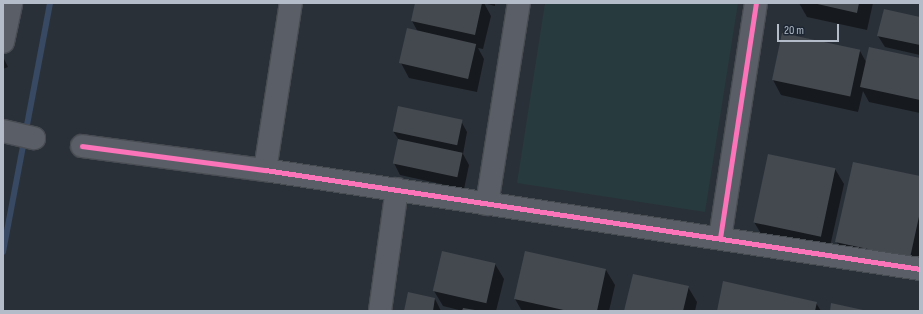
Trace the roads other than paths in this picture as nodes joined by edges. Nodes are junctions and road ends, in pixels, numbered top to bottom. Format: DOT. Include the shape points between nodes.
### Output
graph roads {
  1 [pos="11,3"];
  2 [pos="291,3"];
  3 [pos="519,3"];
  4 [pos="756,3"];
  5 [pos="3,42"];
  6 [pos="3,131"];
  7 [pos="34,138"];
  8 [pos="82,146"];
  9 [pos="265,170"];
  10 [pos="397,189"];
  11 [pos="488,204"];
  12 [pos="720,238"];
  13 [pos="920,269"];
  14 [pos="380,311"];
  1 -- 5 [label="street"];
  2 -- 9 [label="street"];
  3 -- 11 [label="street"];
  4 -- 12 [label="street"];
  6 -- 7 [label="street"];
  8 -- 9 [label="street"];
  9 -- 10 [label="street"];
  10 -- 11 [label="street"];
  10 -- 14 [label="street"];
  11 -- 12 [label="street"];
  12 -- 13 [label="street"];
}
